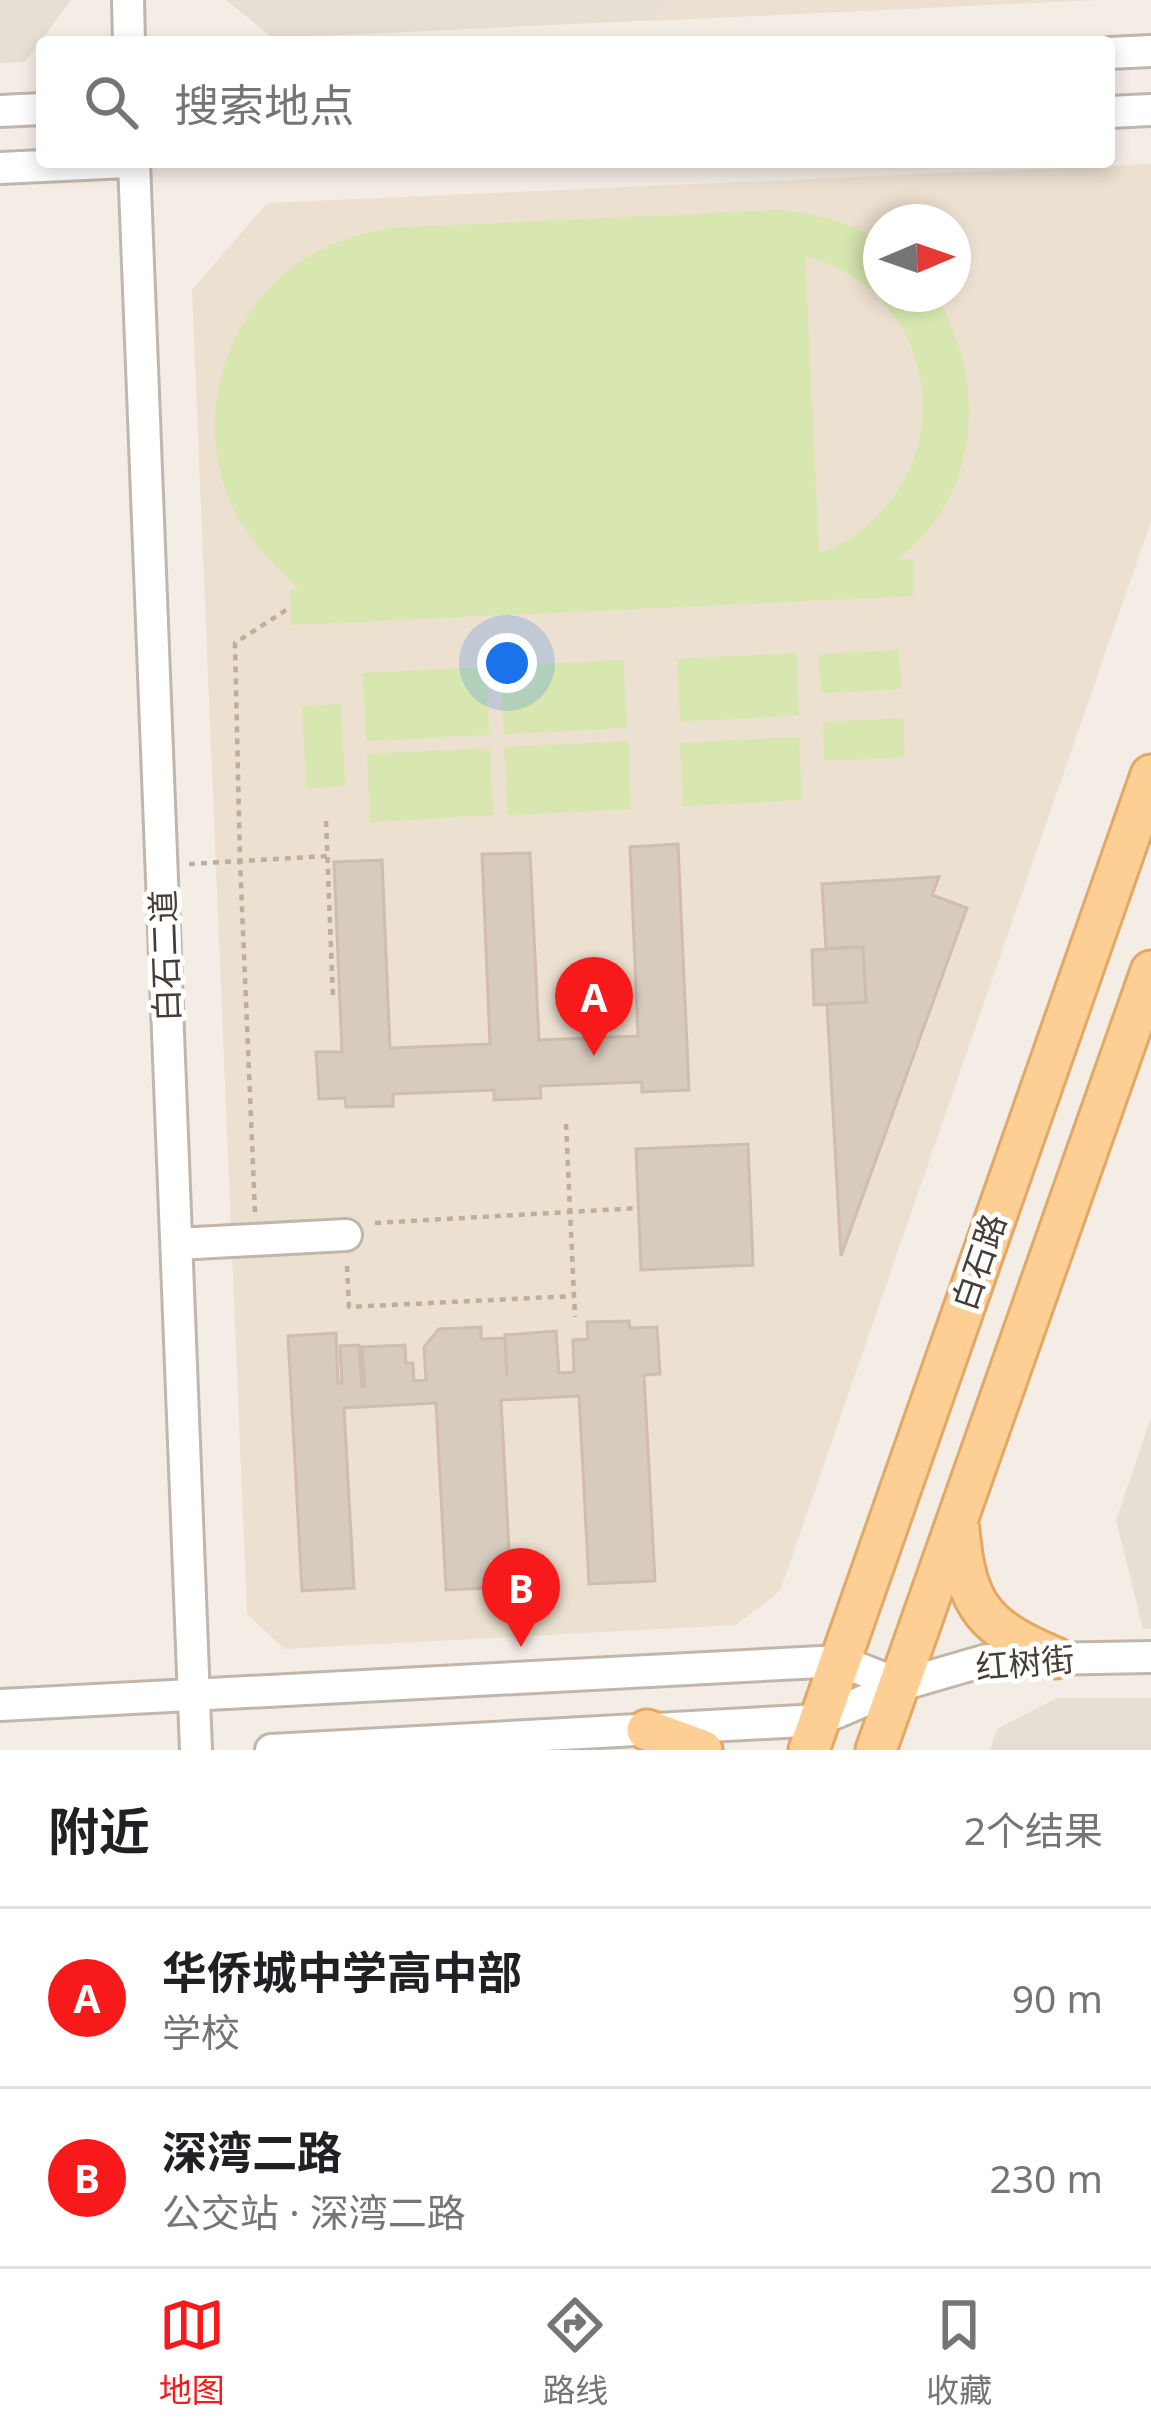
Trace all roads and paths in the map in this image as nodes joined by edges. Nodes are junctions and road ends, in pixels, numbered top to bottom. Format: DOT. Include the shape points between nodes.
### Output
graph roads {
  1 [pos="128,0"];
  2 [pos="129,36"];
  3 [pos="1151,51"];
  4 [pos="1115,53"];
  5 [pos="36,109"];
  6 [pos="1151,110"];
  7 [pos="0,111"];
  8 [pos="1115,112"];
  9 [pos="36,166"];
  10 [pos="0,168"];
  11 [pos="130,168"];
  12 [pos="291,607"];
  13 [pos="1151,775"];
  14 [pos="326,821"];
  15 [pos="328,856"];
  16 [pos="240,861"];
  17 [pos="162,865"];
  18 [pos="1151,971"];
  19 [pos="334,999"];
  20 [pos="566,1124"];
  21 [pos="639,1208"];
  22 [pos="570,1212"];
  23 [pos="346,1235"];
  24 [pos="256,1240"];
  25 [pos="177,1244"];
  26 [pos="574,1296"];
  27 [pos="575,1317"];
  28 [pos="958,1519"];
  29 [pos="1151,1657"];
  30 [pos="1056,1658"];
  31 [pos="840,1661"];
  32 [pos="901,1684"];
  33 [pos="194,1695"];
  34 [pos="0,1705"];
  35 [pos="647,1730"];
  36 [pos="814,1735"];
  37 [pos="196,1750"];
  38 [pos="271,1750"];
  39 [pos="702,1750"];
  40 [pos="876,1750"];
  1 -- 2 [label="street"];
  3 -- 4 [label="street"];
  5 -- 7 [label="street"];
  6 -- 8 [label="street"];
  9 -- 10 [label="street"];
  11 -- 17 [label="street, 白石二道"];
  12 -- 16 [label="path" via="235,643"];
  13 -- 31 [label="main road, 白石路"];
  14 -- 15 [label="path"];
  15 -- 16 [label="path"];
  15 -- 19 [label="path"];
  16 -- 17 [label="path"];
  16 -- 24 [label="path"];
  17 -- 25 [label="street, 白石二道"];
  18 -- 28 [label="main road, 白石路"];
  20 -- 22 [label="path"];
  21 -- 22 [label="path"];
  22 -- 23 [label="path" via="345,1224"];
  22 -- 26 [label="path"];
  23 -- 24 [label="street"];
  23 -- 26 [label="path" via="350,1307"];
  24 -- 25 [label="street"];
  25 -- 33 [label="street, 白石二道"];
  26 -- 27 [label="path"];
  28 -- 30 [label="main road" via="979,1609 1016,1641"];
  28 -- 32 [label="main road, 白石路"];
  29 -- 30 [label="street, 红树街"];
  30 -- 32 [label="street, 红树街" via="988,1660"];
  31 -- 32 [label="street"];
  31 -- 33 [label="street"];
  31 -- 36 [label="main road, 白石路"];
  32 -- 36 [label="street, 红树街"];
  32 -- 40 [label="main road, 白石路"];
  33 -- 34 [label="street"];
  33 -- 37 [label="street, 白石二道"];
  35 -- 36 [label="street"];
  35 -- 38 [label="street"];
  35 -- 39 [label="main road"];
}
